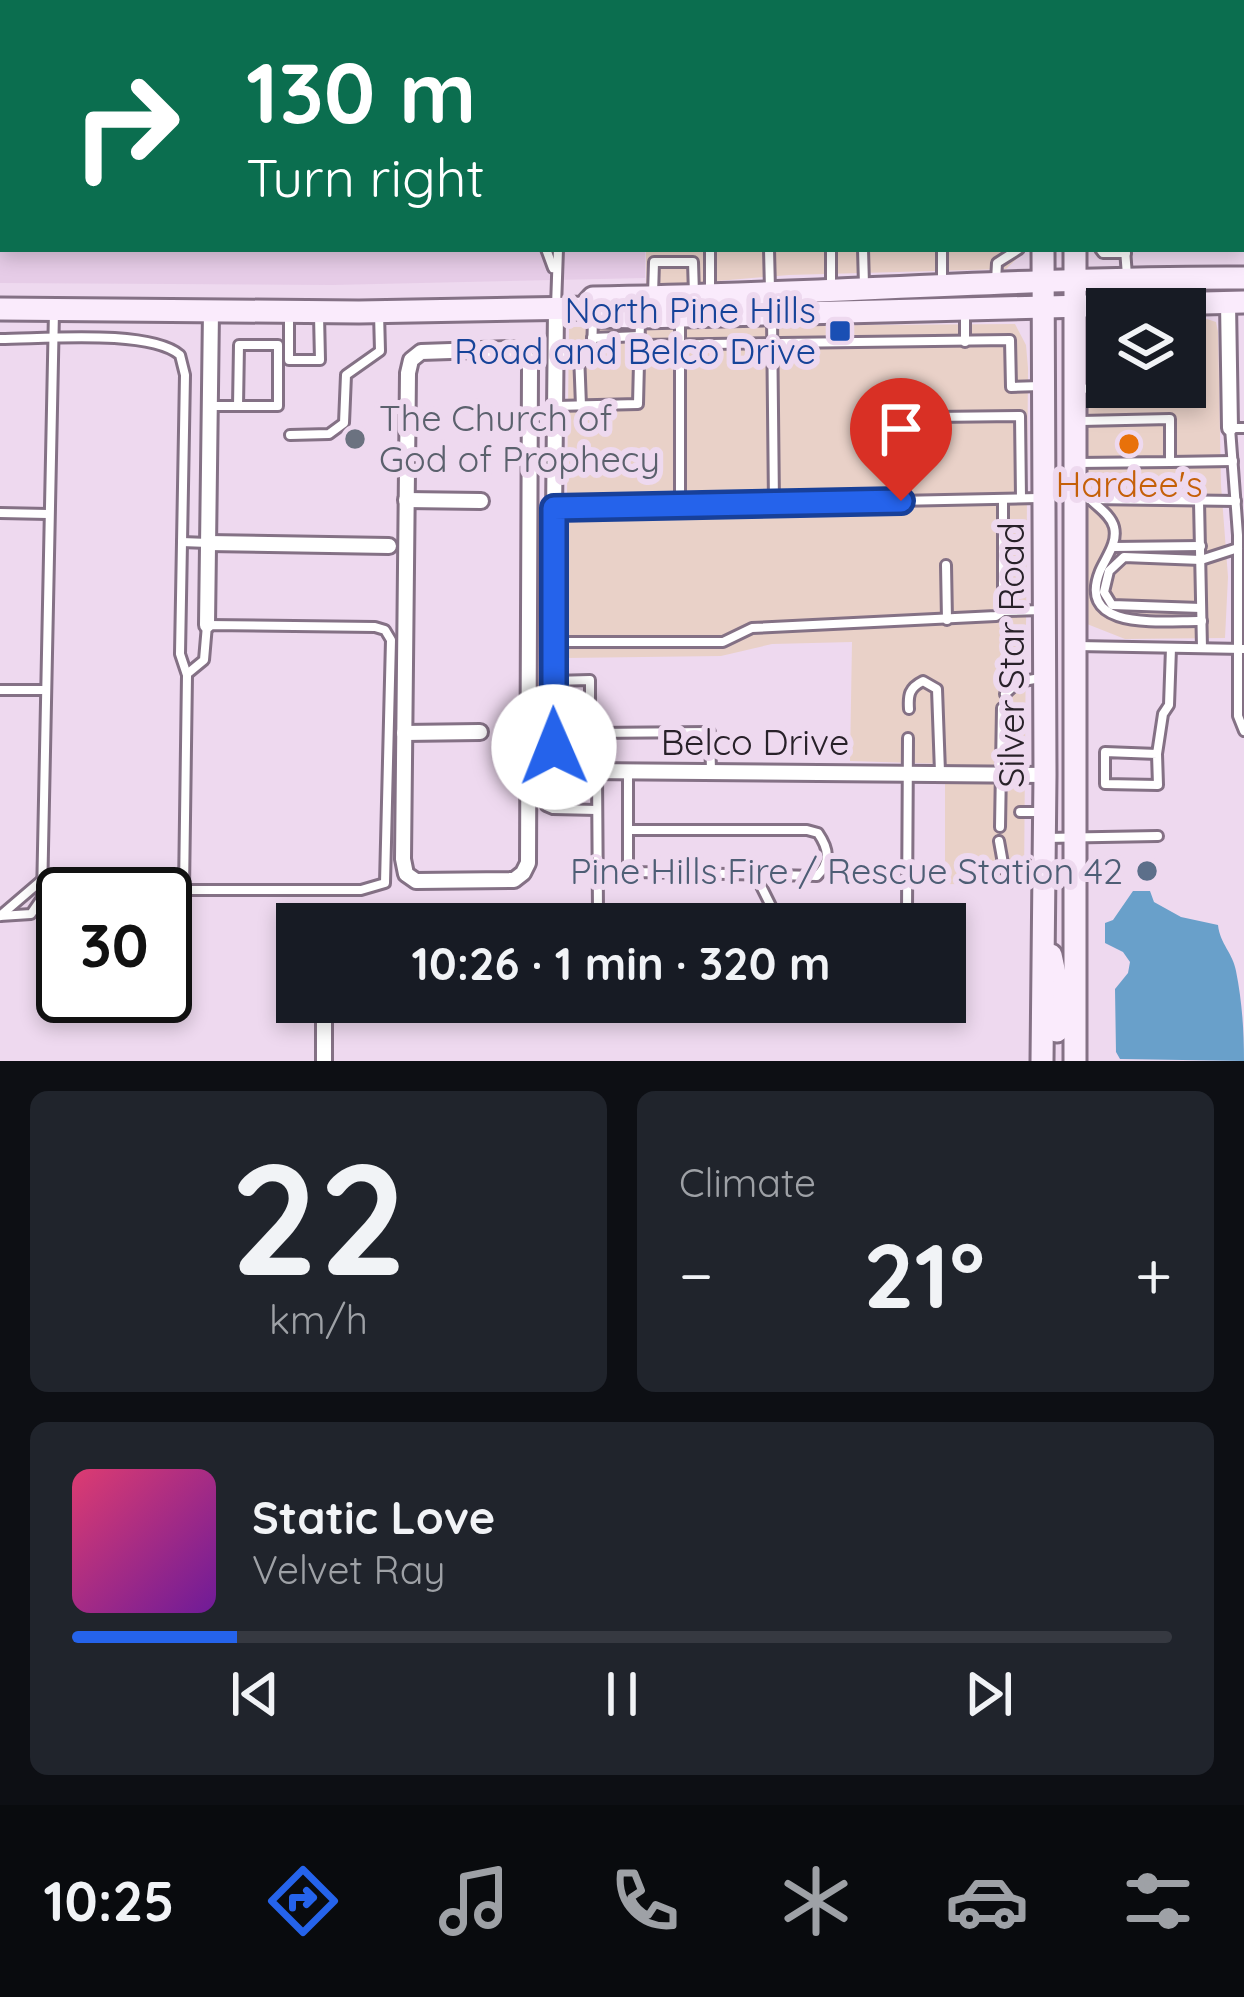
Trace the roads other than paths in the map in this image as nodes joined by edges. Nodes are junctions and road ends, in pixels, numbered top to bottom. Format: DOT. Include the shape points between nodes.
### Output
graph roads {
  1 [pos="547,252"];
  2 [pos="558,252"];
  3 [pos="709,252"];
  4 [pos="769,252"];
  5 [pos="831,252"];
  6 [pos="863,252"];
  7 [pos="942,252"];
  8 [pos="1014,252"];
  9 [pos="1043,252"];
  10 [pos="1076,252"];
  11 [pos="1125,252"];
  12 [pos="556,274"];
  13 [pos="1127,277"];
  14 [pos="1076,278"];
  15 [pos="1244,278"];
  16 [pos="1043,279"];
  17 [pos="996,281"];
  18 [pos="942,284"];
  19 [pos="865,287"];
  20 [pos="831,288"];
  21 [pos="770,291"];
  22 [pos="702,295"];
  23 [pos="1236,303"];
  24 [pos="1206,305"];
  25 [pos="1076,306"];
  26 [pos="1086,306"];
  27 [pos="556,308"];
  28 [pos="1042,308"];
  29 [pos="0,309"];
  30 [pos="55,310"];
  31 [pos="965,310"];
  32 [pos="211,311"];
  33 [pos="379,311"];
  34 [pos="289,312"];
  35 [pos="320,312"];
  36 [pos="772,315"];
  37 [pos="680,316"];
  38 [pos="590,320"];
  39 [pos="643,324"];
  40 [pos="0,339"];
  41 [pos="51,340"];
  42 [pos="965,342"];
  43 [pos="772,345"];
  44 [pos="680,346"];
  45 [pos="579,353"];
  46 [pos="555,354"];
  47 [pos="1043,386"];
  48 [pos="1076,388"];
  49 [pos="1086,388"];
  50 [pos="1237,396"];
  51 [pos="210,406"];
  52 [pos="238,406"];
  53 [pos="555,406"];
  54 [pos="581,406"];
  55 [pos="933,417"];
  56 [pos="1076,421"];
  57 [pos="1237,428"];
  58 [pos="290,435"];
  59 [pos="184,448"];
  60 [pos="209,449"];
  61 [pos="1233,461"];
  62 [pos="1170,462"];
  63 [pos="1076,464"];
  64 [pos="1032,498"];
  65 [pos="1003,499"];
  66 [pos="1083,499"];
  67 [pos="406,500"];
  68 [pos="481,501"];
  69 [pos="1199,501"];
  70 [pos="1236,501"];
  71 [pos="774,504"];
  72 [pos="680,506"];
  73 [pos="554,508"];
  74 [pos="0,513"];
  75 [pos="48,514"];
  76 [pos="529,532"];
  77 [pos="554,532"];
  78 [pos="1241,535"];
  79 [pos="182,542"];
  80 [pos="208,543"];
  81 [pos="388,545"];
  82 [pos="1201,546"];
  83 [pos="1113,547"];
  84 [pos="1238,548"];
  85 [pos="1043,550"];
  86 [pos="1201,560"];
  87 [pos="946,565"];
  88 [pos="1202,608"];
  89 [pos="1043,610"];
  90 [pos="1003,611"];
  91 [pos="947,620"];
  92 [pos="1202,621"];
  93 [pos="206,625"];
  94 [pos="553,642"];
  95 [pos="1076,646"];
  96 [pos="1171,648"];
  97 [pos="1202,648"];
  98 [pos="1241,649"];
  99 [pos="187,675"];
  100 [pos="1044,677"];
  101 [pos="553,682"];
  102 [pos="0,690"];
  103 [pos="44,690"];
  104 [pos="1005,694"];
  105 [pos="1002,708"];
  106 [pos="909,709"];
  107 [pos="1244,731"];
  108 [pos="480,732"];
  109 [pos="404,733"];
  110 [pos="908,738"];
  111 [pos="1157,754"];
  112 [pos="556,771"];
  113 [pos="597,771"];
  114 [pos="628,772"];
  115 [pos="711,772"];
  116 [pos="909,773"];
  117 [pos="940,773"];
  118 [pos="1076,773"];
  119 [pos="1105,773"];
  120 [pos="999,774"];
  121 [pos="1045,775"];
  122 [pos="597,810"];
  123 [pos="1020,812"];
  124 [pos="1044,812"];
  125 [pos="1000,827"];
  126 [pos="628,830"];
  127 [pos="1158,836"];
  128 [pos="1061,837"];
  129 [pos="999,841"];
  130 [pos="43,867"];
  131 [pos="184,867"];
  132 [pos="1044,872"];
  133 [pos="755,874"];
  134 [pos="36,885"];
  135 [pos="192,890"];
  136 [pos="598,903"];
  137 [pos="36,910"];
  138 [pos="0,916"];
  139 [pos="1043,920"];
  140 [pos="324,1023"];
  141 [pos="324,1061"];
  142 [pos="1042,1061"];
  143 [pos="1056,1061"];
  144 [pos="1075,1061"];
  1 -- 12 [label="lane"];
  2 -- 12 [label="lane"];
  3 -- 22 [label="lane"];
  4 -- 21 [label="lane"];
  5 -- 20 [label="lane"];
  6 -- 19 [label="lane"];
  7 -- 18 [label="lane"];
  8 -- 17 [label="lane" via="997,263"];
  9 -- 16 [label="main road, Silver Star Road"];
  10 -- 14 [label="main road, Silver Star Road"];
  11 -- 13 [label="lane"];
  12 -- 27 [label="lane"];
  13 -- 14 [label="main road"];
  13 -- 15 [label="main road"];
  14 -- 16 [label="main road"];
  14 -- 25 [label="main road, Silver Star Road"];
  16 -- 17 [label="main road"];
  16 -- 28 [label="main road, Silver Star Road"];
  17 -- 18 [label="main road"];
  18 -- 19 [label="main road"];
  19 -- 20 [label="main road"];
  20 -- 21 [label="main road"];
  21 -- 22 [label="main road"];
  22 -- 39 [label="main road"];
  22 -- 39 [label="lane" via="693,262 654,262"];
  23 -- 24 [label="main road"];
  23 -- 50 [label="street"];
  25 -- 26 [label="main road"];
  25 -- 28 [label="main road"];
  25 -- 48 [label="main road, Silver Star Road"];
  27 -- 33 [label="main road"];
  27 -- 38 [label="main road"];
  27 -- 46 [label="street"];
  28 -- 31 [label="main road"];
  28 -- 47 [label="main road, Silver Star Road"];
  29 -- 30 [label="main road"];
  30 -- 32 [label="main road"];
  30 -- 41 [label="lane"];
  31 -- 36 [label="main road"];
  31 -- 42 [label="lane"];
  32 -- 34 [label="main road"];
  32 -- 51 [label="street"];
  33 -- 35 [label="main road"];
  33 -- 58 [label="lane" via="380,351 346,375 344,423 329,434"];
  34 -- 35 [label="main road"];
  34 -- 35 [label="lane" via="289,360 320,360"];
  36 -- 37 [label="main road"];
  36 -- 43 [label="lane"];
  37 -- 39 [label="main road"];
  37 -- 44 [label="lane"];
  38 -- 39 [label="lane"];
  38 -- 39 [label="main road" via="593,298"];
  38 -- 45 [label="lane" via="592,353"];
  39 -- 44 [label="lane"];
  39 -- 54 [label="lane" via="638,404"];
  40 -- 41 [label="lane"];
  41 -- 59 [label="lane" via="140,341 176,350 185,375"];
  41 -- 75 [label="lane"];
  42 -- 43 [label="lane"];
  42 -- 47 [label="lane" via="1010,340 1011,387"];
  43 -- 44 [label="lane"];
  43 -- 71 [label="lane"];
  44 -- 72 [label="lane"];
  45 -- 46 [label="lane"];
  45 -- 54 [label="lane"];
  46 -- 53 [label="street"];
  47 -- 64 [label="main road, Silver Star Road"];
  48 -- 49 [label="lane"];
  48 -- 56 [label="main road, Silver Star Road"];
  50 -- 57 [label="street"];
  51 -- 52 [label="lane"];
  51 -- 60 [label="street"];
  52 -- 52 [label="lane" via="278,406 278,345 239,345"];
  53 -- 54 [label="lane"];
  53 -- 73 [label="street"];
  55 -- 64 [label="lane" via="1020,416"];
  56 -- 62 [label="lane" via="1170,419"];
  56 -- 63 [label="main road, Silver Star Road"];
  57 -- 61 [label="lane"];
  59 -- 60 [label="lane"];
  59 -- 79 [label="lane"];
  60 -- 80 [label="street"];
  61 -- 62 [label="lane"];
  61 -- 70 [label="lane"];
  62 -- 63 [label="lane"];
  63 -- 66 [label="main road, Silver Star Road"];
  64 -- 65 [label="lane"];
  64 -- 85 [label="main road, Silver Star Road"];
  65 -- 71 [label="lane"];
  65 -- 90 [label="lane"];
  66 -- 69 [label="lane"];
  66 -- 83 [label="lane" via="1113,520"];
  66 -- 95 [label="main road, Silver Star Road"];
  67 -- 68 [label="street"];
  67 -- 76 [label="street" via="411,360 427,351 517,350 530,368"];
  67 -- 109 [label="street"];
  69 -- 70 [label="lane"];
  69 -- 82 [label="lane"];
  70 -- 78 [label="lane"];
  71 -- 72 [label="lane"];
  72 -- 73 [label="lane"];
  73 -- 77 [label="street"];
  74 -- 75 [label="lane"];
  75 -- 103 [label="lane"];
  76 -- 77 [label="street"];
  76 -- 109 [label="street" via="528,862 518,878 422,882 406,874"];
  77 -- 94 [label="street"];
  78 -- 84 [label="lane"];
  79 -- 80 [label="lane"];
  79 -- 99 [label="lane" via="180,654"];
  80 -- 81 [label="street"];
  80 -- 93 [label="street"];
  82 -- 83 [label="lane"];
  82 -- 86 [label="lane"];
  83 -- 92 [label="lane" via="1096,583 1108,615"];
  84 -- 86 [label="lane"];
  84 -- 98 [label="lane"];
  85 -- 89 [label="main road, Silver Star Road"];
  85 -- 118 [label="main road" via="1057,621 1057,736"];
  86 -- 88 [label="lane"];
  86 -- 88 [label="lane" via="1124,557 1109,571 1104,592 1121,608"];
  87 -- 91 [label="lane"];
  88 -- 92 [label="lane"];
  89 -- 90 [label="lane"];
  89 -- 100 [label="main road, Silver Star Road"];
  90 -- 91 [label="lane"];
  91 -- 94 [label="lane" via="752,628 723,642"];
  92 -- 97 [label="lane"];
  93 -- 99 [label="lane" via="205,659"];
  93 -- 135 [label="lane" via="385,630 388,870 375,889"];
  94 -- 101 [label="street"];
  95 -- 96 [label="lane"];
  95 -- 118 [label="main road, Silver Star Road"];
  96 -- 97 [label="lane"];
  96 -- 111 [label="lane"];
  97 -- 98 [label="lane"];
  98 -- 107 [label="lane"];
  99 -- 131 [label="lane"];
  100 -- 104 [label="lane"];
  100 -- 121 [label="main road, Silver Star Road"];
  101 -- 113 [label="street" via="558,756 576,770"];
  101 -- 115 [label="lane" via="590,680 590,733 710,732"];
  102 -- 103 [label="lane"];
  103 -- 130 [label="lane"];
  105 -- 120 [label="lane"];
  106 -- 117 [label="lane" via="914,686 937,688"];
  108 -- 109 [label="street"];
  110 -- 116 [label="lane"];
  111 -- 119 [label="lane" via="1105,752"];
  111 -- 119 [label="lane" via="1158,785 1105,784"];
  112 -- 122 [label="lane" via="546,782 547,806"];
  113 -- 114 [label="street, Belco Drive"];
  113 -- 122 [label="lane"];
  114 -- 115 [label="street, Belco Drive"];
  114 -- 126 [label="lane"];
  115 -- 116 [label="street, Belco Drive"];
  116 -- 117 [label="street, Belco Drive"];
  116 -- 133 [label="lane" via="907,913 774,912"];
  117 -- 120 [label="street, Belco Drive"];
  118 -- 119 [label="lane"];
  118 -- 128 [label="main road, Silver Star Road"];
  120 -- 121 [label="street, Belco Drive"];
  120 -- 125 [label="lane"];
  121 -- 124 [label="main road, Silver Star Road"];
  121 -- 128 [label="main road" via="1061,796"];
  122 -- 136 [label="lane"];
  123 -- 124 [label="lane"];
  124 -- 128 [label="main road, Silver Star Road"];
  126 -- 133 [label="lane" via="635,872"];
  126 -- 133 [label="lane" via="807,830 824,842 826,867 817,876"];
  127 -- 128 [label="lane"];
  128 -- 132 [label="main road, Silver Star Road"];
  128 -- 144 [label="main road" via="1062,951 1075,987"];
  129 -- 132 [label="lane" via="1004,869"];
  132 -- 139 [label="main road, Silver Star Road"];
  134 -- 138 [label="lane"];
  137 -- 138 [label="lane"];
  139 -- 142 [label="main road, Silver Star Road"];
  139 -- 143 [label="main road" via="1058,983"];
  140 -- 141 [label="street"];
}
